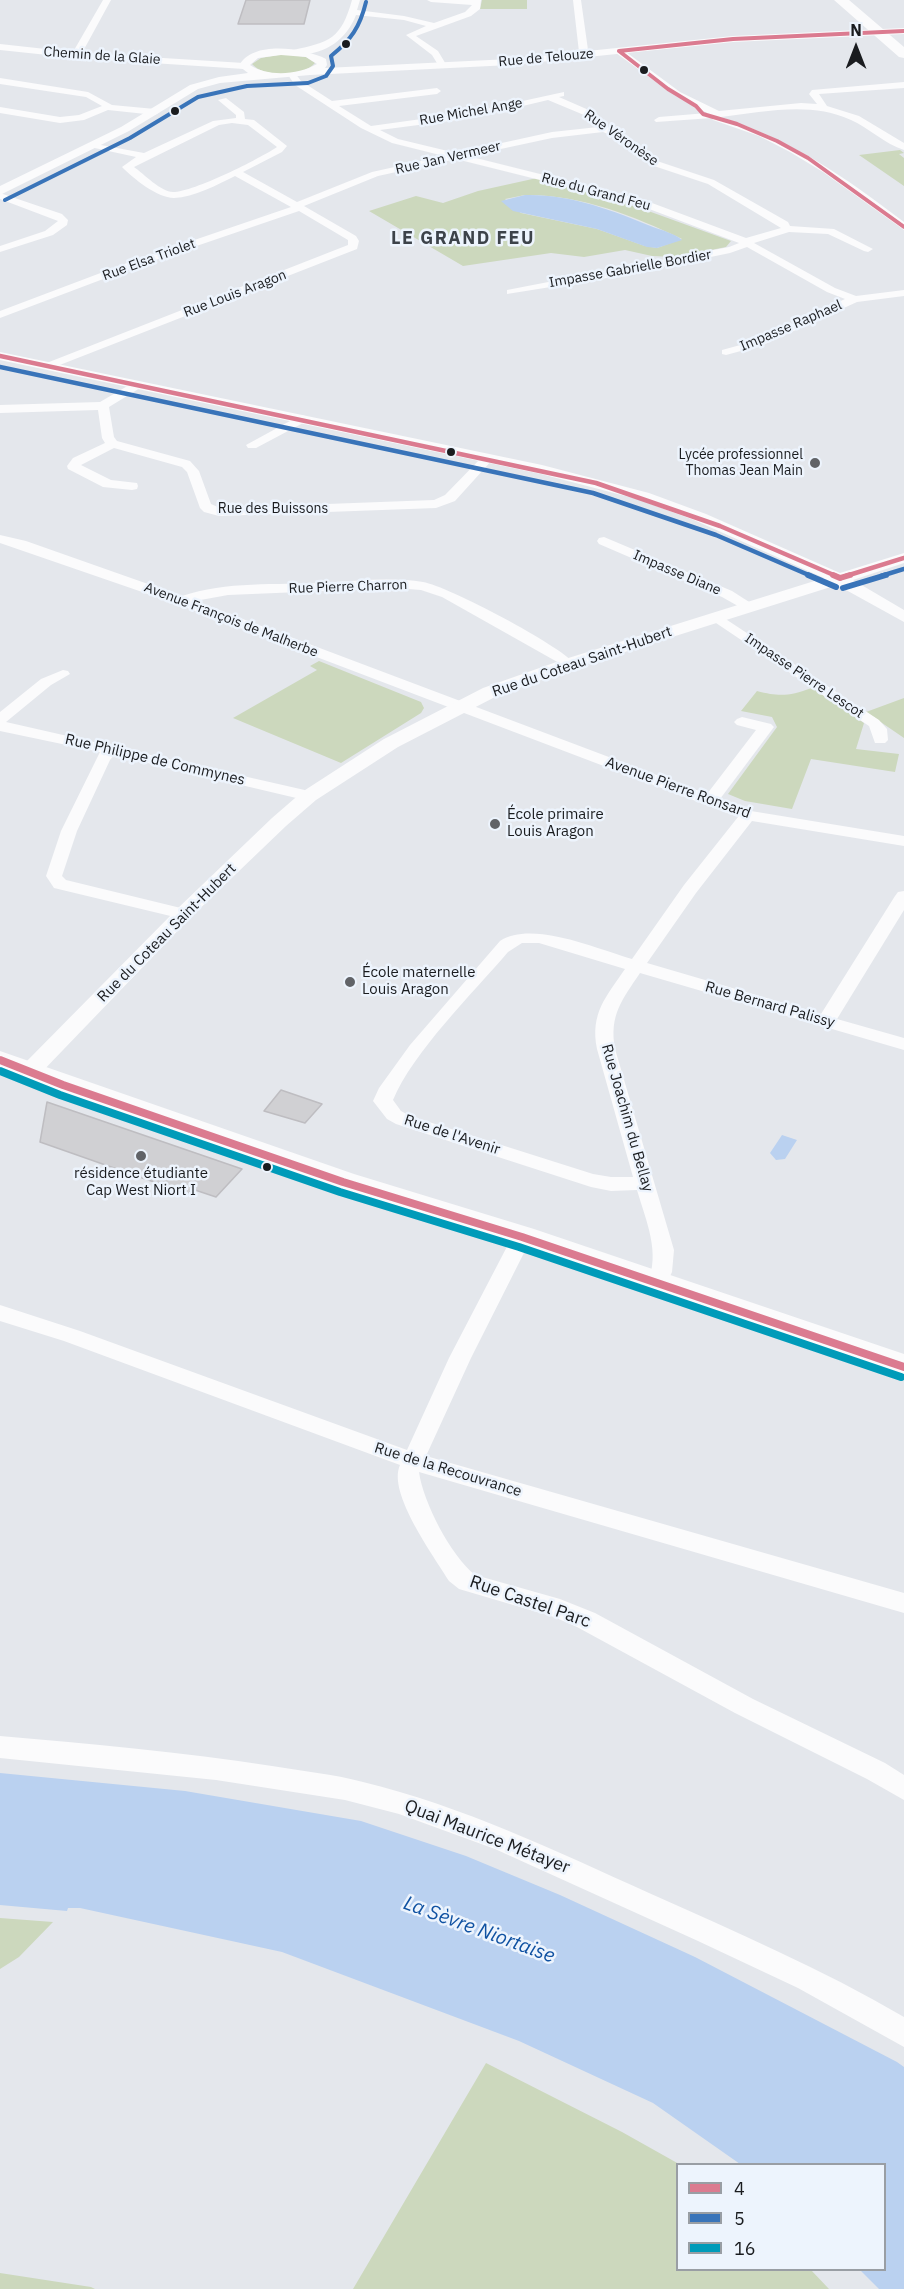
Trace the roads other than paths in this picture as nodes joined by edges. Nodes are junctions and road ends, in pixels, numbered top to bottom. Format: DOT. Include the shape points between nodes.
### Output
graph roads {
  1 [pos="107,0"];
  2 [pos="356,0"];
  3 [pos="431,0"];
  4 [pos="577,0"];
  5 [pos="842,0"];
  6 [pos="477,1"];
  7 [pos="353,12"];
  8 [pos="434,26"];
  9 [pos="875,31"];
  10 [pos="904,31"];
  11 [pos="0,46"];
  12 [pos="619,51"];
  13 [pos="904,54"];
  14 [pos="76,55"];
  15 [pos="586,55"];
  16 [pos="321,56"];
  17 [pos="246,64"];
  18 [pos="443,66"];
  19 [pos="359,69"];
  20 [pos="311,72"];
  21 [pos="267,74"];
  22 [pos="292,75"];
  23 [pos="219,80"];
  24 [pos="0,81"];
  25 [pos="904,85"];
  26 [pos="438,91"];
  27 [pos="572,91"];
  28 [pos="549,97"];
  29 [pos="223,100"];
  30 [pos="331,104"];
  31 [pos="696,106"];
  32 [pos="822,106"];
  33 [pos="107,107"];
  34 [pos="0,110"];
  35 [pos="155,112"];
  36 [pos="719,114"];
  37 [pos="707,116"];
  38 [pos="240,119"];
  39 [pos="65,120"];
  40 [pos="659,120"];
  41 [pos="736,124"];
  42 [pos="370,129"];
  43 [pos="604,129"];
  44 [pos="55,131"];
  45 [pos="93,145"];
  46 [pos="904,147"];
  47 [pos="146,156"];
  48 [pos="454,156"];
  49 [pos="235,172"];
  50 [pos="0,190"];
  51 [pos="0,196"];
  52 [pos="297,206"];
  53 [pos="904,227"];
  54 [pos="787,229"];
  55 [pos="748,242"];
  56 [pos="0,249"];
  57 [pos="868,249"];
  58 [pos="511,292"];
  59 [pos="904,293"];
  60 [pos="855,299"];
  61 [pos="0,315"];
  62 [pos="726,352"];
  63 [pos="0,356"];
  64 [pos="48,366"];
  65 [pos="136,385"];
  66 [pos="102,406"];
  67 [pos="0,409"];
  68 [pos="301,419"];
  69 [pos="113,444"];
  70 [pos="252,445"];
  71 [pos="488,459"];
  72 [pos="132,486"];
  73 [pos="0,539"];
  74 [pos="604,541"];
  75 [pos="904,558"];
  76 [pos="840,578"];
  77 [pos="182,601"];
  78 [pos="750,607"];
  79 [pos="904,617"];
  80 [pos="718,618"];
  81 [pos="568,664"];
  82 [pos="63,675"];
  83 [pos="459,707"];
  84 [pos="0,720"];
  85 [pos="742,722"];
  86 [pos="0,726"];
  87 [pos="880,740"];
  88 [pos="111,750"];
  89 [pos="309,796"];
  90 [pos="710,801"];
  91 [pos="748,815"];
  92 [pos="904,841"];
  93 [pos="904,896"];
  94 [pos="183,914"];
  95 [pos="636,967"];
  96 [pos="826,1021"];
  97 [pos="904,1044"];
  98 [pos="15,1065"];
  99 [pos="644,1183"];
  100 [pos="522,1238"];
  101 [pos="657,1284"];
  102 [pos="0,1313"];
  103 [pos="904,1367"];
  104 [pos="411,1461"];
  105 [pos="904,1602"];
  106 [pos="0,1747"];
  107 [pos="904,1789"];
  108 [pos="904,2033"];
  1 -- 14 [label="street"];
  2 -- 7 [label="street"];
  3 -- 6 [label="street"];
  4 -- 15 [label="street" via="578,29"];
  5 -- 9 [label="main road"];
  6 -- 8 [label="street" via="473,12"];
  7 -- 8 [label="street"];
  7 -- 16 [label="street" via="347,30"];
  8 -- 18 [label="street" via="410,36 435,53"];
  9 -- 10 [label="street, Rue de Telouze"];
  9 -- 12 [label="street, Rue de Telouze" via="733,39"];
  9 -- 13 [label="main road"];
  11 -- 14 [label="street, Chemin de la Glaie"];
  12 -- 15 [label="street, Rue de Telouze"];
  12 -- 31 [label="street"];
  14 -- 17 [label="street, Chemin de la Glaie"];
  15 -- 18 [label="street, Rue de Telouze"];
  16 -- 17 [label="street, Rue de Telouze" via="296,52 266,54"];
  16 -- 19 [label="street, Rue de Telouze"];
  16 -- 20 [label="street" via="320,67"];
  17 -- 21 [label="street"];
  17 -- 23 [label="street"];
  18 -- 19 [label="street, Rue de Telouze"];
  19 -- 20 [label="street, Rue de Telouze"];
  20 -- 22 [label="street, Rue de Telouze"];
  21 -- 22 [label="street, Rue de Telouze"];
  21 -- 23 [label="street"];
  22 -- 30 [label="street, Rue du Grand Feu"];
  23 -- 35 [label="street" via="183,93"];
  24 -- 33 [label="street" via="88,95"];
  25 -- 32 [label="street" via="815,92"];
  26 -- 30 [label="street"];
  27 -- 28 [label="street, Rue Michel Ange"];
  28 -- 42 [label="street, Rue Michel Ange" via="472,114"];
  28 -- 43 [label="street, Rue Véronèse" via="585,111"];
  29 -- 38 [label="street" via="241,114"];
  30 -- 42 [label="street, Rue du Grand Feu"];
  31 -- 36 [label="street"];
  31 -- 37 [label="street"];
  32 -- 36 [label="street"];
  32 -- 46 [label="street" via="840,110"];
  33 -- 35 [label="street"];
  33 -- 39 [label="street"];
  34 -- 39 [label="street"];
  35 -- 45 [label="street"];
  36 -- 37 [label="street"];
  36 -- 41 [label="street"];
  37 -- 40 [label="street"];
  37 -- 41 [label="street"];
  38 -- 47 [label="street" via="216,123"];
  38 -- 49 [label="street" via="251,122 282,146"];
  39 -- 44 [label="street" via="70,123"];
  41 -- 53 [label="street" via="808,159"];
  42 -- 48 [label="street, Rue du Grand Feu" via="402,143"];
  43 -- 48 [label="street, Rue Jan Vermeer" via="552,135"];
  43 -- 54 [label="street, Rue Véronèse" via="654,163 711,182"];
  45 -- 47 [label="street"];
  45 -- 50 [label="street"];
  47 -- 49 [label="street" via="127,169 169,194 185,193"];
  48 -- 52 [label="street, Rue Jan Vermeer" via="366,177"];
  48 -- 55 [label="street, Rue du Grand Feu" via="610,193"];
  49 -- 52 [label="street"];
  51 -- 56 [label="street" via="63,220 49,233"];
  52 -- 61 [label="street, Rue Elsa Triolet"];
  52 -- 64 [label="street, Rue Louis Aragon" via="352,238 353,247"];
  54 -- 55 [label="street"];
  54 -- 57 [label="street" via="830,231"];
  55 -- 58 [label="street, Impasse Gabrielle Bordier" via="738,248 684,260"];
  55 -- 60 [label="street, Rue du Grand Feu" via="831,290"];
  59 -- 60 [label="street, Rue du Grand Feu"];
  60 -- 62 [label="street, Impasse Raphael" via="759,343"];
  63 -- 64 [label="street"];
  64 -- 65 [label="street"];
  65 -- 66 [label="street"];
  65 -- 68 [label="street"];
  66 -- 67 [label="street"];
  66 -- 69 [label="street" via="108,438"];
  68 -- 70 [label="street"];
  68 -- 71 [label="street"];
  69 -- 71 [label="street, Rue des Buissons" via="186,464 193,471 205,505 219,512 234,513 436,504 450,498"];
  69 -- 72 [label="street" via="73,466 108,484"];
  71 -- 76 [label="street" via="654,500"];
  73 -- 77 [label="street, Avenue François de Malherbe"];
  74 -- 78 [label="street, Impasse Diane"];
  75 -- 76 [label="street, Rue du Coteau Saint-Hubert"];
  76 -- 78 [label="street, Rue du Coteau Saint-Hubert"];
  76 -- 79 [label="street"];
  77 -- 81 [label="street, Rue Pierre Charron" via="228,591 423,586 447,594"];
  77 -- 83 [label="street, Avenue François de Malherbe"];
  78 -- 80 [label="street, Rue du Coteau Saint-Hubert"];
  80 -- 81 [label="street, Rue du Coteau Saint-Hubert"];
  80 -- 87 [label="street, Impasse Pierre Lescot" via="874,723"];
  81 -- 83 [label="street, Rue du Coteau Saint-Hubert"];
  82 -- 84 [label="street" via="46,682"];
  83 -- 89 [label="street, Rue du Coteau Saint-Hubert" via="391,743"];
  83 -- 90 [label="street, Avenue Pierre Ronsard"];
  85 -- 90 [label="street" via="766,727"];
  86 -- 88 [label="street, Rue Philippe de Commynes"];
  88 -- 89 [label="street, Rue Philippe de Commynes"];
  88 -- 94 [label="street" via="103,758 69,831 54,876 60,884"];
  89 -- 94 [label="street, Rue du Coteau Saint-Hubert"];
  90 -- 91 [label="street, Avenue Pierre Ronsard"];
  91 -- 92 [label="street, Avenue Pierre Ronsard"];
  91 -- 95 [label="street, Rue Joachim du Bellay"];
  93 -- 96 [label="street"];
  94 -- 98 [label="street, Rue du Coteau Saint-Hubert" via="80,1022"];
  95 -- 96 [label="street, Rue Bernard Palissy"];
  95 -- 99 [label="street, Rue Joachim du Bellay" via="612,1003 605,1018 604,1035"];
  95 -- 99 [label="street, Rue de l'Avenir" via="540,938 514,939 502,948 414,1053 387,1088 383,1101 403,1120 591,1180"];
  96 -- 97 [label="street, Rue Bernard Palissy"];
  98 -- 100 [label="main road" via="73,1089 343,1182"];
  99 -- 101 [label="street, Rue Joachim du Bellay" via="665,1256"];
  100 -- 101 [label="main road"];
  100 -- 104 [label="street, Rue Castel Parc"];
  101 -- 103 [label="main road"];
  102 -- 104 [label="street, Rue de la Recouvrance"];
  104 -- 105 [label="street, Rue de la Recouvrance"];
  104 -- 107 [label="street, Rue Castel Parc" via="408,1484 419,1510 457,1574 466,1582 586,1620"];
  106 -- 108 [label="street, Quai Maurice Métayer" via="251,1774 362,1792 431,1812 548,1859 693,1925 823,1986"];
}
